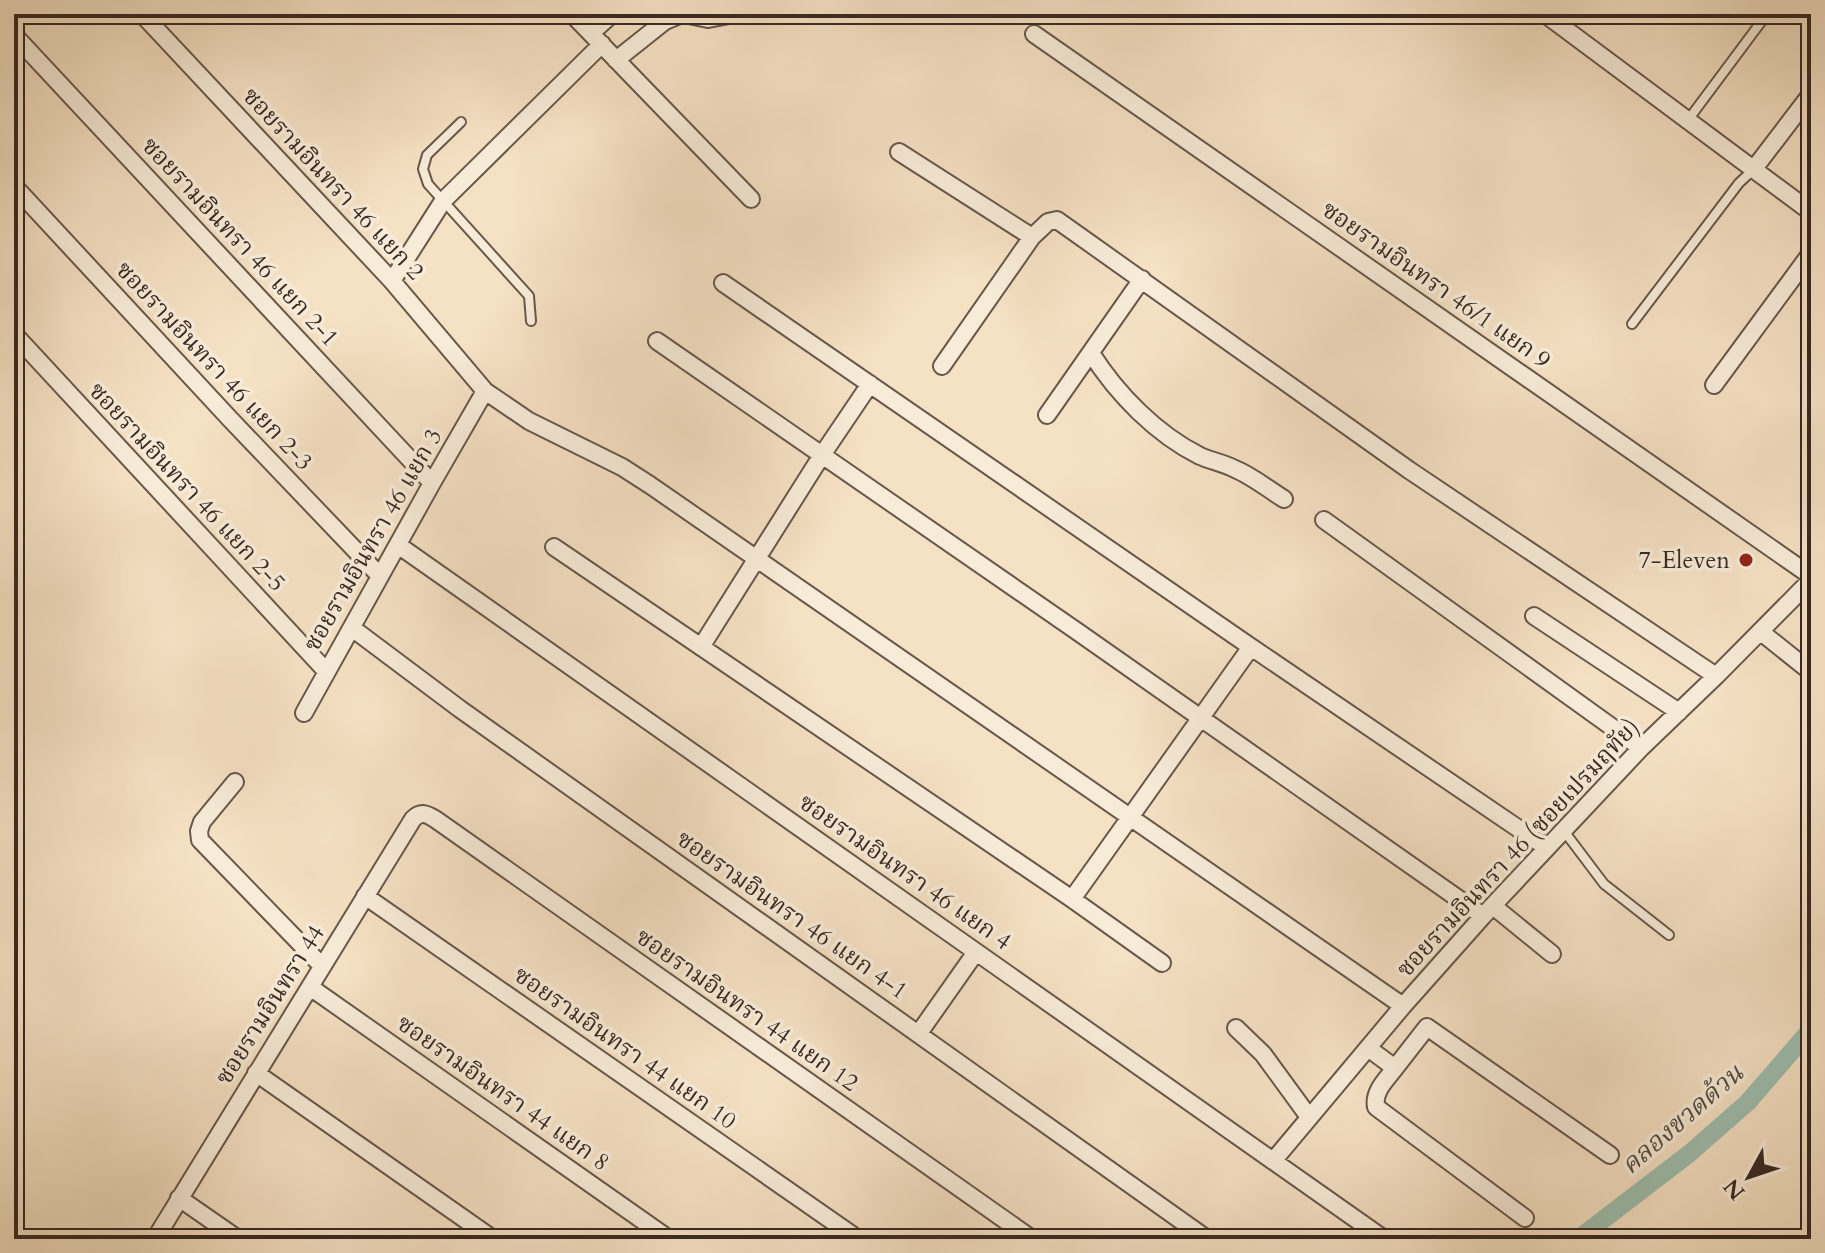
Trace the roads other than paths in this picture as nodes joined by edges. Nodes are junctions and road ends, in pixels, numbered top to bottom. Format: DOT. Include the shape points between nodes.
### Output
graph roads {
  1 [pos="142,14"];
  2 [pos="572,14"];
  3 [pos="612,14"];
  4 [pos="683,14"];
  5 [pos="782,14"];
  6 [pos="1545,14"];
  7 [pos="1767,14"];
  8 [pos="1034,34"];
  9 [pos="14,35"];
  10 [pos="596,38"];
  11 [pos="616,60"];
  12 [pos="1811,94"];
  13 [pos="1688,120"];
  14 [pos="461,122"];
  15 [pos="899,152"];
  16 [pos="1753,170"];
  17 [pos="14,186"];
  18 [pos="751,199"];
  19 [pos="443,201"];
  20 [pos="1811,212"];
  21 [pos="1032,237"];
  22 [pos="1811,253"];
  23 [pos="1142,279"];
  24 [pos="392,281"];
  25 [pos="723,283"];
  26 [pos="531,321"];
  27 [pos="1632,324"];
  28 [pos="14,334"];
  29 [pos="657,341"];
  30 [pos="1091,353"];
  31 [pos="942,366"];
  32 [pos="870,384"];
  33 [pos="1714,385"];
  34 [pos="485,391"];
  35 [pos="1047,415"];
  36 [pos="822,455"];
  37 [pos="432,483"];
  38 [pos="1284,499"];
  39 [pos="1324,520"];
  40 [pos="398,545"];
  41 [pos="554,547"];
  42 [pos="757,559"];
  43 [pos="380,576"];
  44 [pos="1811,578"];
  45 [pos="1534,616"];
  46 [pos="352,628"];
  47 [pos="1761,632"];
  48 [pos="701,647"];
  49 [pos="1251,647"];
  50 [pos="326,671"];
  51 [pos="1811,672"];
  52 [pos="1716,676"];
  53 [pos="1679,712"];
  54 [pos="304,713"];
  55 [pos="1201,718"];
  56 [pos="1641,748"];
  57 [pos="235,782"];
  58 [pos="1131,817"];
  59 [pos="435,819"];
  60 [pos="1564,831"];
  61 [pos="1547,848"];
  62 [pos="365,896"];
  63 [pos="1072,899"];
  64 [pos="1488,911"];
  65 [pos="1669,935"];
  66 [pos="976,952"];
  67 [pos="1552,954"];
  68 [pos="1162,963"];
  69 [pos="322,966"];
  70 [pos="310,987"];
  71 [pos="1403,1006"];
  72 [pos="1236,1028"];
  73 [pos="919,1033"];
  74 [pos="1368,1048"];
  75 [pos="1395,1068"];
  76 [pos="256,1073"];
  77 [pos="1309,1117"];
  78 [pos="1610,1155"];
  79 [pos="1273,1161"];
  80 [pos="179,1198"];
  81 [pos="1525,1218"];
  82 [pos="155,1239"];
  83 [pos="238,1239"];
  84 [pos="493,1239"];
  85 [pos="669,1239"];
  86 [pos="858,1239"];
  87 [pos="1032,1239"];
  88 [pos="1207,1239"];
  89 [pos="1384,1239"];
  1 -- 24 [label="street, ซอยรามอินทรา 46 แยก 2"];
  2 -- 10 [label="street"];
  3 -- 10 [label="street"];
  4 -- 5 [label="street" via="708,19"];
  4 -- 11 [label="street" via="665,21"];
  6 -- 13 [label="street"];
  7 -- 13 [label="lane"];
  8 -- 44 [label="street, ซอยรามอินทรา 46/1 แยก 9"];
  9 -- 37 [label="street, ซอยรามอินทรา 46 แยก 2-1"];
  10 -- 11 [label="street"];
  10 -- 19 [label="street"];
  11 -- 18 [label="street"];
  12 -- 16 [label="street"];
  13 -- 16 [label="street"];
  14 -- 19 [label="lane" via="427,155 423,169"];
  15 -- 21 [label="street"];
  16 -- 20 [label="street"];
  16 -- 27 [label="lane"];
  17 -- 43 [label="street, ซอยรามอินทรา 46 แยก 2-3"];
  19 -- 24 [label="street"];
  19 -- 26 [label="lane" via="529,296"];
  21 -- 23 [label="street" via="1057,220"];
  21 -- 31 [label="street"];
  22 -- 33 [label="street"];
  23 -- 30 [label="street"];
  23 -- 52 [label="street" via="1409,470"];
  24 -- 34 [label="street, ซอยรามอินทรา 46 แยก 2"];
  25 -- 32 [label="street"];
  28 -- 50 [label="street, ซอยรามอินทรา 46 แยก 2-5"];
  29 -- 36 [label="street"];
  30 -- 35 [label="street"];
  30 -- 38 [label="street" via="1154,425 1198,455 1236,469"];
  32 -- 36 [label="street"];
  32 -- 49 [label="street"];
  34 -- 37 [label="street, ซอยรามอินทรา 46 แยก 3"];
  34 -- 42 [label="street, ซอยรามอินทรา 46 แยก 2" via="540,427 622,467"];
  36 -- 42 [label="street"];
  36 -- 55 [label="street"];
  37 -- 40 [label="street, ซอยรามอินทรา 46 แยก 3"];
  39 -- 56 [label="street"];
  40 -- 43 [label="street, ซอยรามอินทรา 46 แยก 3"];
  40 -- 66 [label="street, ซอยรามอินทรา 46 แยก 4"];
  41 -- 48 [label="street"];
  42 -- 48 [label="street"];
  42 -- 58 [label="street, ซอยรามอินทรา 46 แยก 2"];
  43 -- 46 [label="street, ซอยรามอินทรา 46 แยก 3"];
  44 -- 47 [label="street, ซอยรามอินทรา 46 (ซอยเปรมฤทัย)"];
  45 -- 53 [label="street"];
  46 -- 50 [label="street, ซอยรามอินทรา 46 แยก 3"];
  46 -- 73 [label="street, ซอยรามอินทรา 46 แยก 4-1"];
  47 -- 51 [label="street"];
  47 -- 52 [label="street, ซอยรามอินทรา 46 (ซอยเปรมฤทัย)"];
  48 -- 63 [label="street"];
  49 -- 55 [label="street"];
  49 -- 61 [label="street"];
  50 -- 54 [label="street, ซอยรามอินทรา 46 แยก 3"];
  52 -- 53 [label="street, ซอยรามอินทรา 46 (ซอยเปรมฤทัย)"];
  53 -- 56 [label="street, ซอยรามอินทรา 46 (ซอยเปรมฤทัย)"];
  55 -- 58 [label="street"];
  55 -- 64 [label="street"];
  56 -- 60 [label="street, ซอยรามอินทรา 46 (ซอยเปรมฤทัย)"];
  57 -- 69 [label="street" via="202,822 200,840"];
  58 -- 63 [label="street"];
  58 -- 71 [label="street, ซอยรามอินทรา 46 แยก 2"];
  59 -- 62 [label="street, ซอยรามอินทรา 44" via="422,814 413,819"];
  59 -- 87 [label="street, ซอยรามอินทรา 44 แยก 12"];
  60 -- 61 [label="street, ซอยรามอินทรา 46 (ซอยเปรมฤทัย)"];
  60 -- 65 [label="lane" via="1604,884"];
  61 -- 64 [label="street, ซอยรามอินทรา 46 (ซอยเปรมฤทัย)"];
  62 -- 69 [label="street, ซอยรามอินทรา 44"];
  62 -- 86 [label="street, ซอยรามอินทรา 44 แยก 10"];
  63 -- 68 [label="street"];
  64 -- 67 [label="street"];
  64 -- 71 [label="street, ซอยรามอินทรา 46 (ซอยเปรมฤทัย)"];
  66 -- 73 [label="street"];
  66 -- 79 [label="street, ซอยรามอินทรา 46 แยก 4"];
  69 -- 70 [label="street, ซอยรามอินทรา 44"];
  70 -- 76 [label="street, ซอยรามอินทรา 44"];
  70 -- 85 [label="street, ซอยรามอินทรา 44 แยก 8"];
  71 -- 74 [label="street, ซอยรามอินทรา 46 (ซอยเปรมฤทัย)"];
  72 -- 77 [label="street" via="1263,1054"];
  73 -- 88 [label="street, ซอยรามอินทรา 46 แยก 4-1"];
  74 -- 75 [label="street"];
  74 -- 77 [label="street, ซอยรามอินทรา 46 (ซอยเปรมฤทัย)"];
  75 -- 78 [label="street" via="1427,1027"];
  75 -- 81 [label="street" via="1377,1092 1376,1107"];
  76 -- 80 [label="street, ซอยรามอินทรา 44"];
  76 -- 84 [label="street"];
  77 -- 79 [label="street, ซอยรามอินทรา 46 (ซอยเปรมฤทัย)"];
  79 -- 89 [label="street, ซอยรามอินทรา 46 แยก 4"];
  80 -- 82 [label="street, ซอยรามอินทรา 44"];
  80 -- 83 [label="street"];
}
